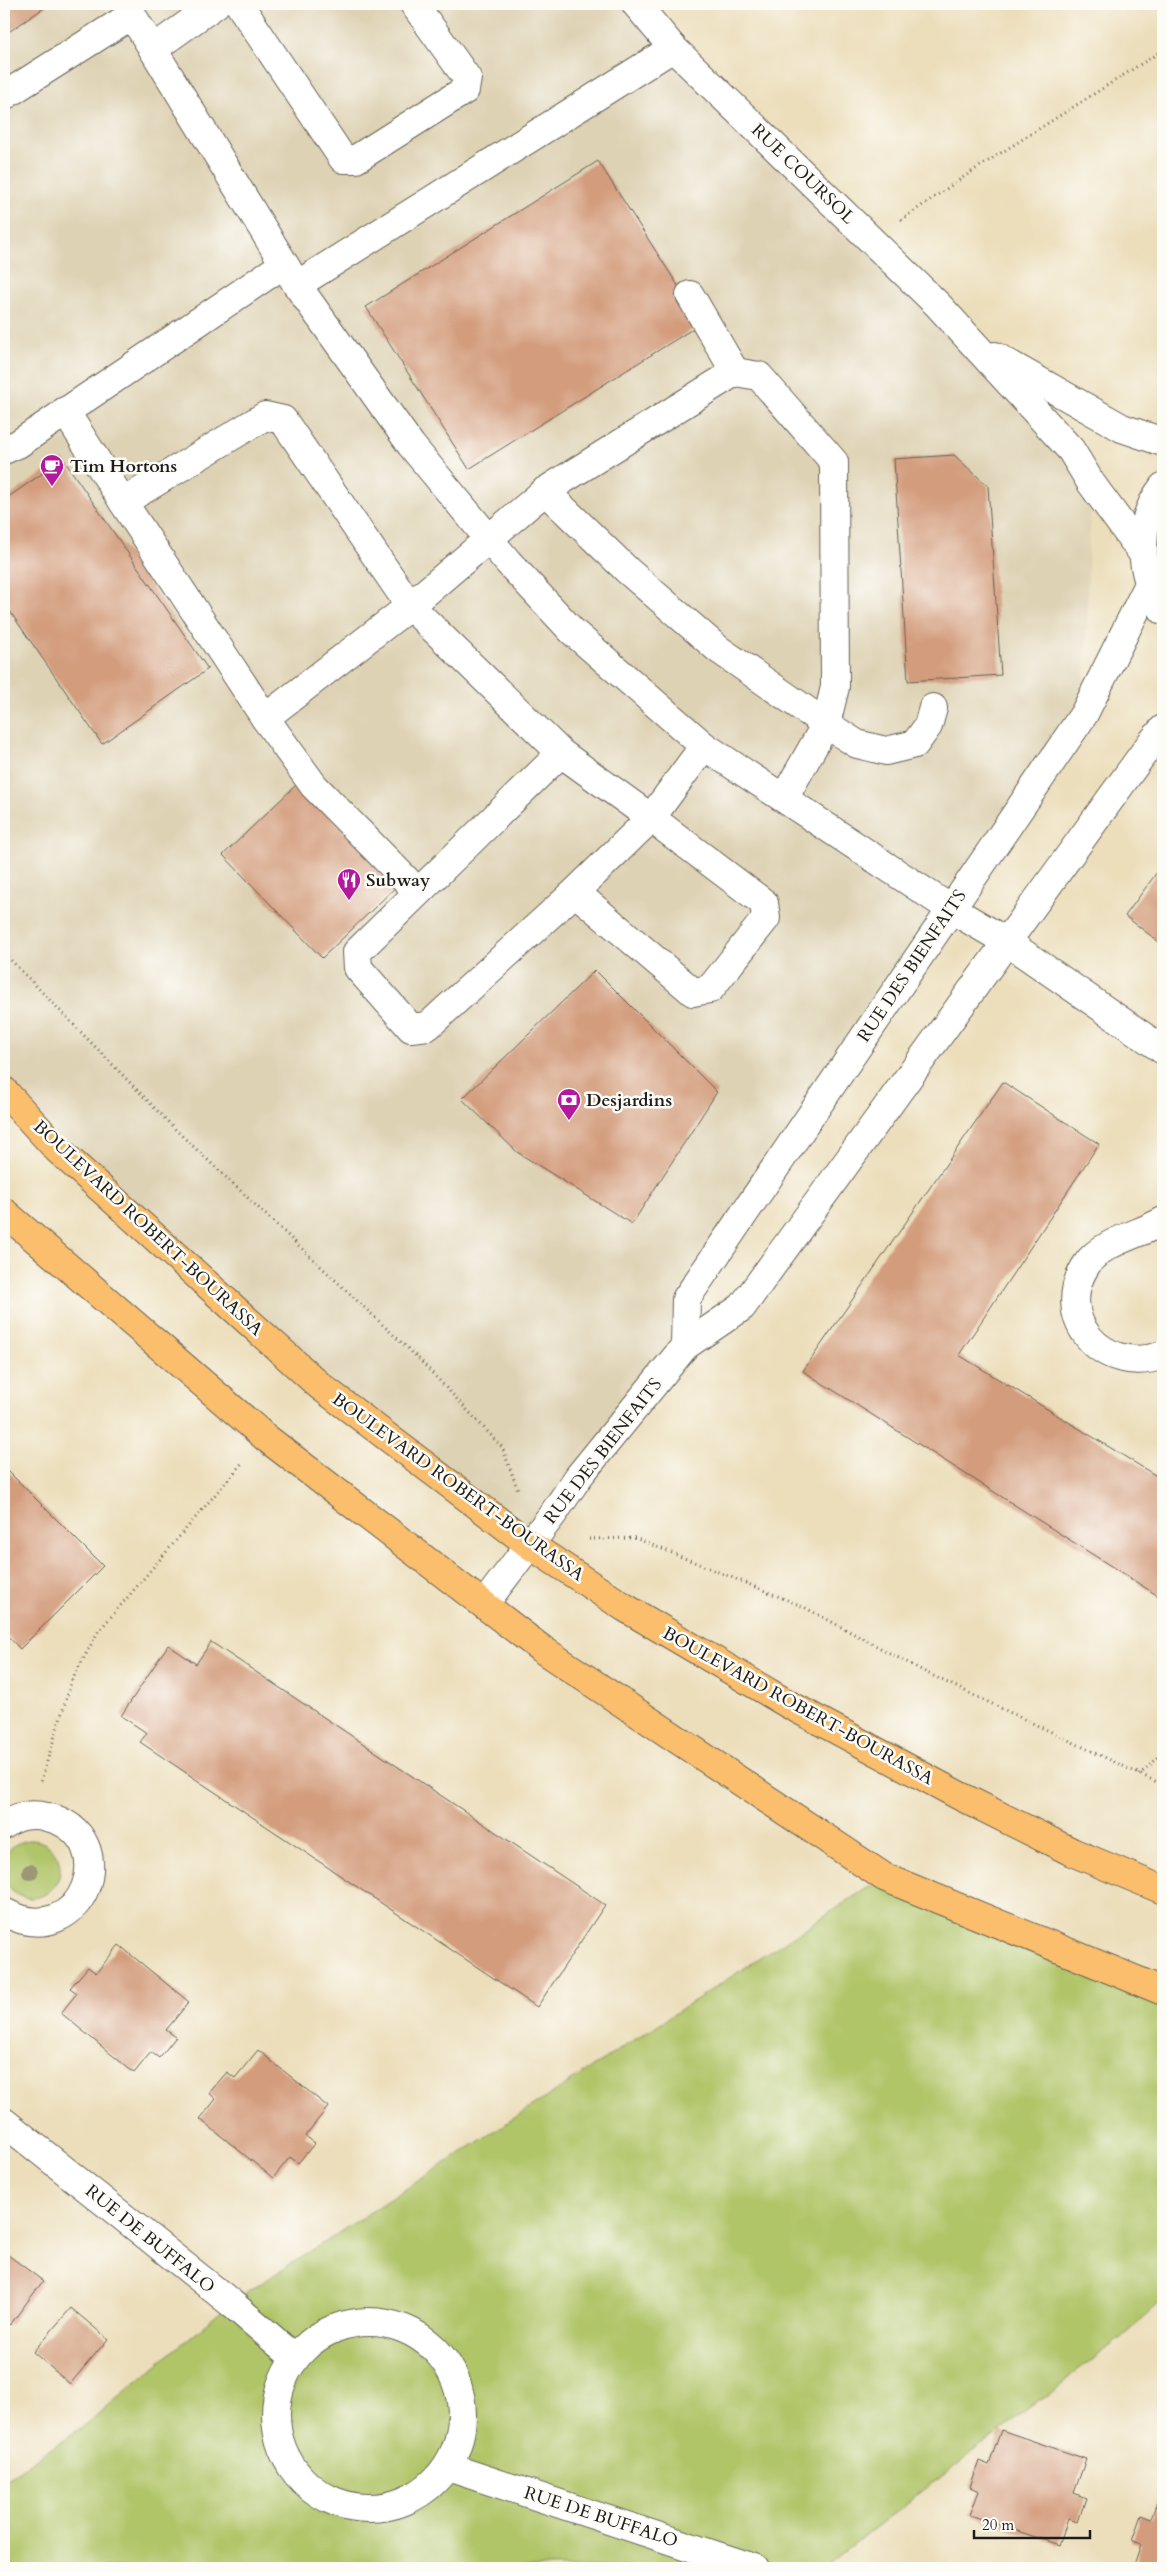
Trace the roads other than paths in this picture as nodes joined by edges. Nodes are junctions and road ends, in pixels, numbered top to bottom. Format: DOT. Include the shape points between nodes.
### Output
graph roads {
  1 [pos="216,4"];
  2 [pos="240,4"];
  3 [pos="414,4"];
  4 [pos="636,4"];
  5 [pos="131,10"];
  6 [pos="674,48"];
  7 [pos="153,49"];
  8 [pos="4,96"];
  9 [pos="290,274"];
  10 [pos="690,295"];
  11 [pos="972,343"];
  12 [pos="735,372"];
  13 [pos="65,411"];
  14 [pos="1163,442"];
  15 [pos="4,450"];
  16 [pos="1163,487"];
  17 [pos="545,490"];
  18 [pos="123,502"];
  19 [pos="490,539"];
  20 [pos="1142,554"];
  21 [pos="1149,584"];
  22 [pos="410,606"];
  23 [pos="1163,610"];
  24 [pos="933,708"];
  25 [pos="266,718"];
  26 [pos="826,724"];
  27 [pos="1163,729"];
  28 [pos="704,746"];
  29 [pos="561,753"];
  30 [pos="784,798"];
  31 [pos="651,818"];
  32 [pos="418,892"];
  33 [pos="575,892"];
  34 [pos="952,909"];
  35 [pos="1007,942"];
  36 [pos="1163,1050"];
  37 [pos="4,1091"];
  38 [pos="4,1212"];
  39 [pos="1163,1221"];
  40 [pos="685,1346"];
  41 [pos="1163,1355"];
  42 [pos="530,1545"];
  43 [pos="485,1603"];
  44 [pos="4,1826"];
  45 [pos="1163,1890"];
  46 [pos="4,1912"];
  47 [pos="1163,1991"];
  48 [pos="4,2122"];
  49 [pos="295,2358"];
  50 [pos="448,2467"];
  51 [pos="754,2568"];
  1 -- 7 [label="street"];
  2 -- 3 [label="street" via="343,159 356,159 466,90 467,78"];
  4 -- 6 [label="street, RUE COURSOL"];
  5 -- 7 [label="street"];
  5 -- 8 [label="street"];
  6 -- 9 [label="street"];
  6 -- 11 [label="street, RUE COURSOL" via="938,305"];
  7 -- 9 [label="street"];
  9 -- 13 [label="street"];
  9 -- 19 [label="street" via="411,445"];
  10 -- 12 [label="street"];
  11 -- 14 [label="street, RUE COURSOL" via="1122,428"];
  11 -- 20 [label="street, RUE COURSOL" via="1071,450"];
  12 -- 17 [label="street"];
  12 -- 26 [label="street" via="760,376 834,462 835,687"];
  13 -- 15 [label="street"];
  13 -- 18 [label="street"];
  16 -- 20 [label="street" via="1145,524"];
  17 -- 19 [label="street"];
  17 -- 26 [label="street" via="628,571 718,649"];
  18 -- 22 [label="street" via="265,416 283,420"];
  18 -- 25 [label="street"];
  19 -- 22 [label="street"];
  19 -- 28 [label="street" via="572,631"];
  20 -- 21 [label="street"];
  21 -- 23 [label="street"];
  21 -- 34 [label="street, RUE DES BIENFAITS" via="1084,714"];
  22 -- 25 [label="street"];
  22 -- 29 [label="street"];
  24 -- 26 [label="street" via="928,726 915,744 886,752 858,744"];
  25 -- 32 [label="street" via="314,786"];
  26 -- 30 [label="street"];
  27 -- 35 [label="street, RUE DES BIENFAITS"];
  28 -- 30 [label="street"];
  28 -- 31 [label="street"];
  29 -- 31 [label="street"];
  29 -- 32 [label="street"];
  30 -- 34 [label="street"];
  31 -- 33 [label="street"];
  31 -- 33 [label="street" via="764,903 766,918 710,989 693,992"];
  32 -- 33 [label="street" via="357,952 358,968 411,1028 428,1026"];
  34 -- 35 [label="street"];
  34 -- 40 [label="street, RUE DES BIENFAITS" via="686,1299"];
  35 -- 36 [label="street"];
  35 -- 40 [label="street, RUE DES BIENFAITS" via="742,1306"];
  37 -- 42 [label="highway, BOULEVARD ROBERT-BOURASSA" via="57,1149 320,1386"];
  38 -- 43 [label="highway" via="266,1437"];
  39 -- 41 [label="street" via="1102,1249 1087,1263 1078,1282 1075,1303 1080,1323 1091,1341 1107,1354 1127,1361"];
  40 -- 42 [label="street, RUE DES BIENFAITS" via="579,1476"];
  42 -- 43 [label="street, RUE DES BIENFAITS"];
  42 -- 45 [label="highway, BOULEVARD ROBERT-BOURASSA" via="624,1607 788,1704 1072,1852"];
  43 -- 47 [label="highway" via="543,1650 884,1877"];
  44 -- 46 [label="street" via="22,1816 56,1819 70,1827 82,1840 89,1856 90,1873 86,1890 64,1915 33,1923"];
  48 -- 49 [label="street, RUE DE BUFFALO"];
  49 -- 50 [label="street" via="318,2336 347,2324 380,2322 410,2330 436,2349 454,2375 463,2406 461,2437"];
  49 -- 50 [label="street" via="281,2384 275,2414 280,2443 294,2470 315,2491 342,2505 372,2509 401,2503 428,2489"];
  50 -- 51 [label="street, RUE DE BUFFALO"];
}
